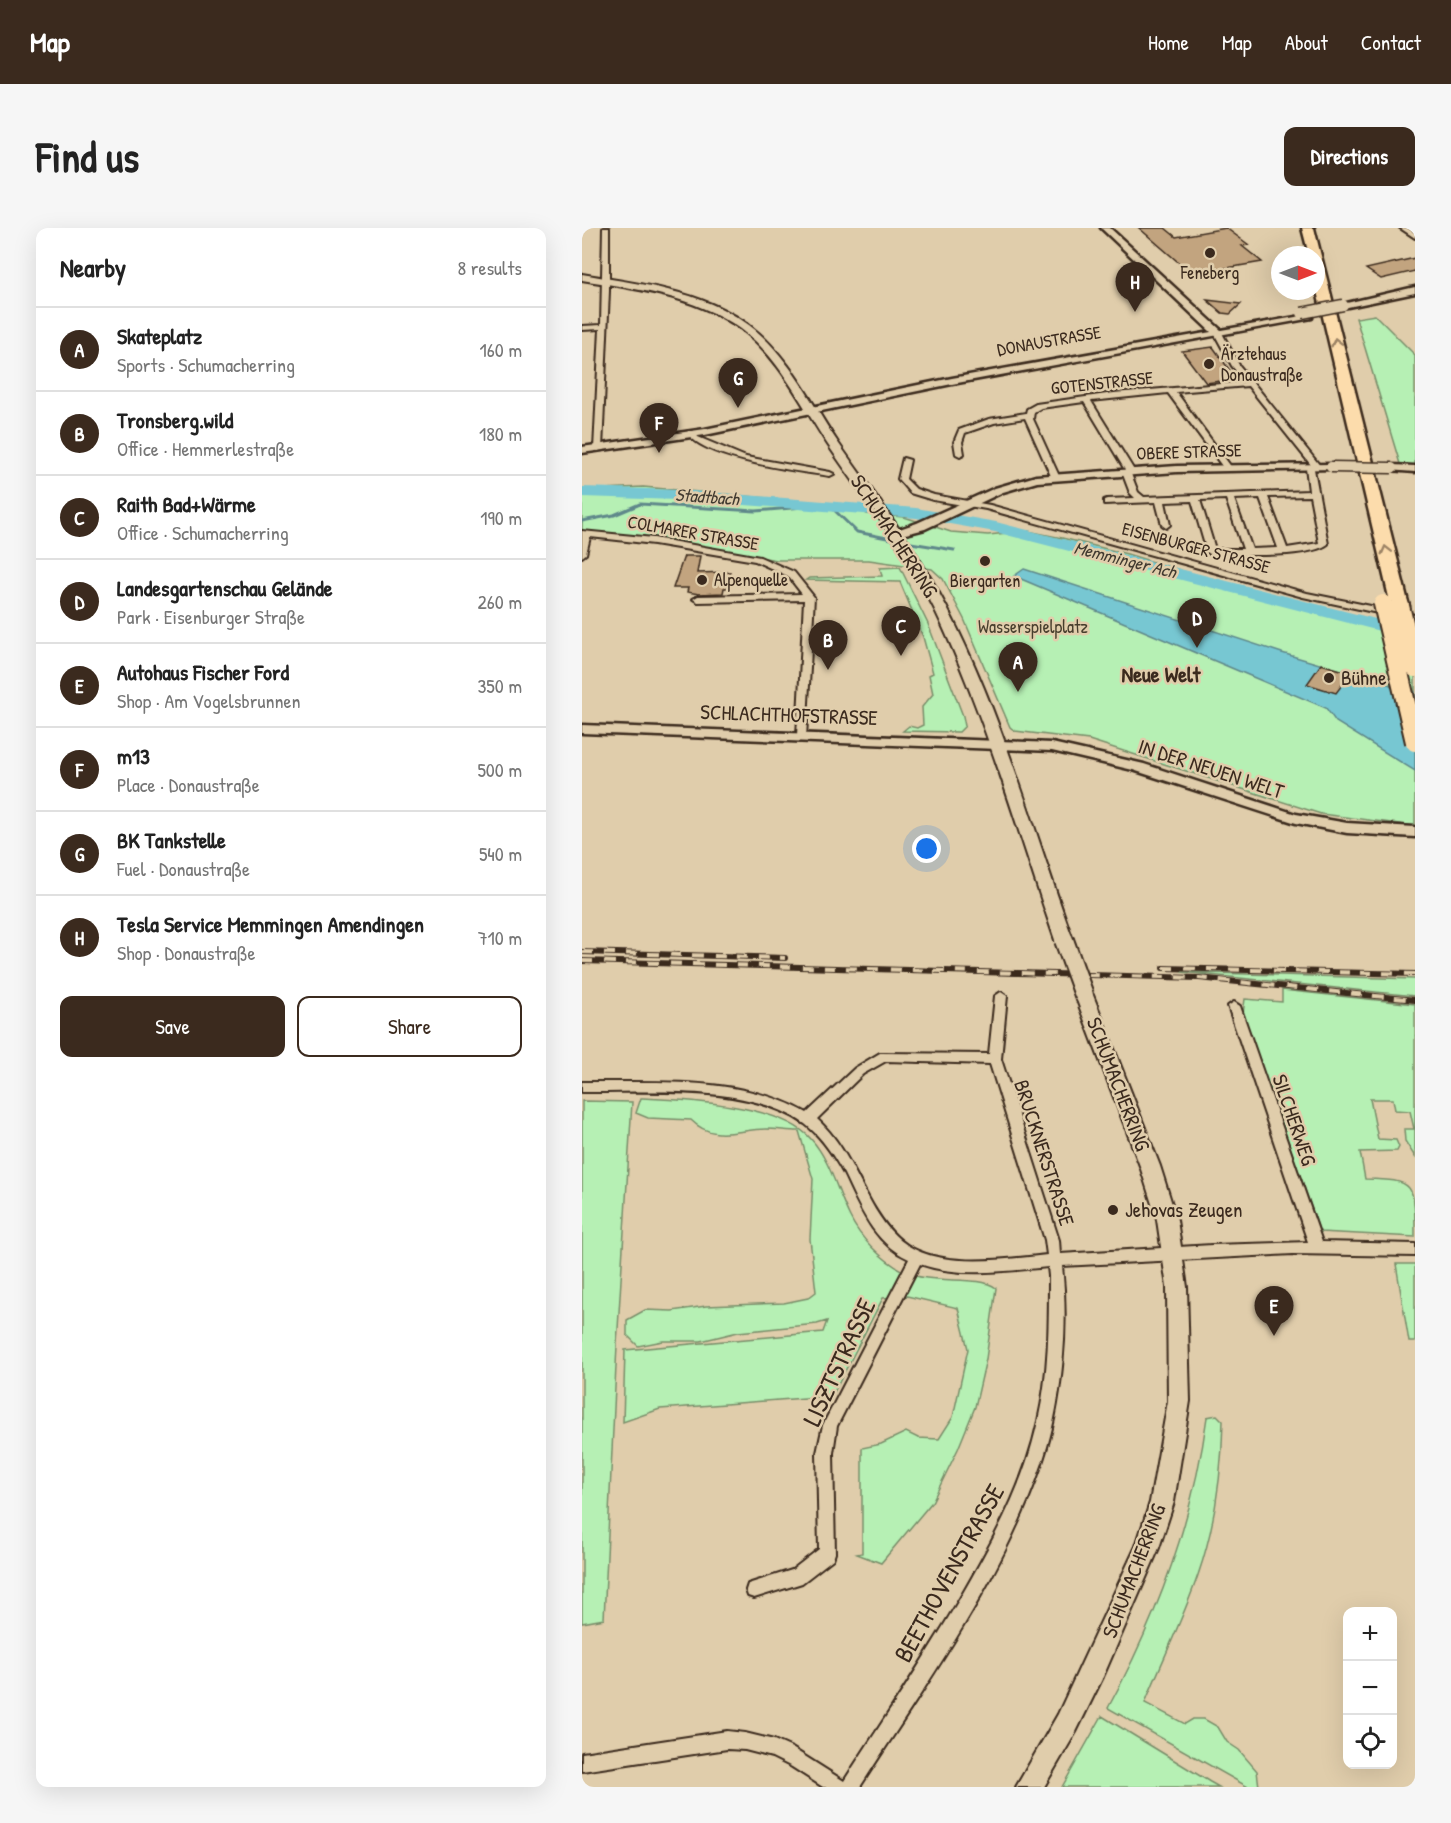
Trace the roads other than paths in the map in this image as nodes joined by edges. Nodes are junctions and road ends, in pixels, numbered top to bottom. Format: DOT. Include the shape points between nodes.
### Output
graph roads {
  1 [pos="606,228"];
  2 [pos="1105,228"];
  3 [pos="1297,228"];
  4 [pos="1308,228"];
  5 [pos="1403,228"];
  6 [pos="1415,236"];
  7 [pos="1301,246"];
  8 [pos="1313,246"];
  9 [pos="582,277"];
  10 [pos="605,281"];
  11 [pos="1415,290"];
  12 [pos="1415,295"];
  13 [pos="1313,300"];
  14 [pos="1324,300"];
  15 [pos="1345,308"];
  16 [pos="603,327"];
  17 [pos="582,328"];
  18 [pos="1215,330"];
  19 [pos="1250,384"];
  20 [pos="1171,391"];
  21 [pos="1086,398"];
  22 [pos="809,408"];
  23 [pos="1029,415"];
  24 [pos="691,433"];
  25 [pos="598,449"];
  26 [pos="582,450"];
  27 [pos="960,454"];
  28 [pos="906,460"];
  29 [pos="1314,467"];
  30 [pos="1228,468"];
  31 [pos="1415,469"];
  32 [pos="1129,472"];
  33 [pos="831,474"];
  34 [pos="1055,476"];
  35 [pos="1314,493"];
  36 [pos="1263,495"];
  37 [pos="1229,496"];
  38 [pos="1195,498"];
  39 [pos="1160,499"];
  40 [pos="1142,500"];
  41 [pos="1107,502"];
  42 [pos="970,504"];
  43 [pos="1166,525"];
  44 [pos="584,534"];
  45 [pos="896,535"];
  46 [pos="1283,550"];
  47 [pos="1248,551"];
  48 [pos="582,554"];
  49 [pos="1375,570"];
  50 [pos="809,597"];
  51 [pos="698,599"];
  52 [pos="1388,601"];
  53 [pos="1415,618"];
  54 [pos="1415,668"];
  55 [pos="582,729"];
  56 [pos="802,736"];
  57 [pos="1415,742"];
  58 [pos="994,743"];
  59 [pos="1415,832"];
  60 [pos="1001,996"];
  61 [pos="1234,1006"];
  62 [pos="995,1059"];
  63 [pos="582,1087"];
  64 [pos="808,1120"];
  65 [pos="1317,1248"];
  66 [pos="1415,1250"];
  67 [pos="1174,1254"];
  68 [pos="917,1257"];
  69 [pos="1055,1260"];
  70 [pos="754,1590"];
  71 [pos="582,1762"];
  72 [pos="837,1787"];
  73 [pos="850,1787"];
  74 [pos="1029,1787"];
  1 -- 10 [label="street"];
  2 -- 18 [label="street"];
  3 -- 7 [label="highway"];
  4 -- 8 [label="highway"];
  5 -- 6 [label="street"];
  9 -- 10 [label="main road, SCHUMACHERRING"];
  10 -- 16 [label="street"];
  10 -- 22 [label="main road, SCHUMACHERRING" via="695,301 737,321 758,339"];
  11 -- 15 [label="street, DONAUSTRASSE"];
  12 -- 15 [label="street, DONAUSTRASSE"];
  13 -- 49 [label="highway"];
  52 -- 14 [label="highway, one-way"];
  15 -- 18 [label="street, DONAUSTRASSE"];
  16 -- 17 [label="street"];
  16 -- 25 [label="street"];
  18 -- 19 [label="street"];
  18 -- 22 [label="street, DONAUSTRASSE"];
  19 -- 20 [label="street, GOTENSTRASSE"];
  19 -- 29 [label="street"];
  20 -- 21 [label="street, GOTENSTRASSE"];
  20 -- 30 [label="street"];
  21 -- 23 [label="street, GOTENSTRASSE" via="1039,406"];
  21 -- 32 [label="street"];
  22 -- 24 [label="street, DONAUSTRASSE"];
  22 -- 45 [label="main road, SCHUMACHERRING"];
  23 -- 27 [label="street" via="992,421 962,432 958,442"];
  23 -- 34 [label="street, GOTENSTRASSE"];
  24 -- 25 [label="street, DONAUSTRASSE"];
  24 -- 33 [label="street" via="695,439 744,459"];
  25 -- 26 [label="street, DONAUSTRASSE"];
  28 -- 42 [label="street" via="902,479 913,490"];
  29 -- 30 [label="street, OBERE STRASSE"];
  29 -- 31 [label="street, OBERE STRASSE, bridge"];
  29 -- 35 [label="street"];
  30 -- 32 [label="street, OBERE STRASSE"];
  32 -- 34 [label="street, OBERE STRASSE"];
  32 -- 40 [label="street" via="1134,493"];
  34 -- 42 [label="street, OBERE STRASSE" via="1016,484"];
  35 -- 36 [label="street"];
  35 -- 46 [label="street" via="1324,544"];
  36 -- 37 [label="street"];
  36 -- 46 [label="street"];
  37 -- 38 [label="street"];
  37 -- 47 [label="street"];
  38 -- 39 [label="street"];
  38 -- 47 [label="street" via="1211,552"];
  39 -- 40 [label="street"];
  39 -- 43 [label="street"];
  40 -- 41 [label="street"];
  42 -- 45 [label="street, OBERE STRASSE"];
  42 -- 53 [label="street, EISENBURGER STRASSE" via="1276,587"];
  44 -- 48 [label="street, COLMARER STRASSE"];
  44 -- 50 [label="street, COLMARER STRASSE" via="654,541 757,559 791,574"];
  45 -- 58 [label="main road, SCHUMACHERRING" via="944,616"];
  46 -- 47 [label="street"];
  50 -- 51 [label="street"];
  50 -- 56 [label="street"];
  52 -- 54 [label="highway, bridge"];
  52 -- 57 [label="highway, bridge"];
  55 -- 56 [label="street, SCHLACHTHOFSTRASSE"];
  56 -- 58 [label="street, SCHLACHTHOFSTRASSE"];
  58 -- 59 [label="street, IN DER NEUEN WELT" via="1076,750 1115,759 1316,823"];
  58 -- 67 [label="main road, SCHUMACHERRING, bridge" via="1150,1166"];
  60 -- 62 [label="street, BRUCKNERSTRASSE"];
  61 -- 65 [label="street, SILCHERWEG"];
  62 -- 64 [label="street, BRUCKNERSTRASSE" via="884,1056 859,1071"];
  62 -- 69 [label="street, BRUCKNERSTRASSE" via="1048,1223"];
  63 -- 64 [label="street" via="727,1093 766,1101"];
  64 -- 68 [label="street" via="831,1141 876,1225 891,1242"];
  65 -- 66 [label="street"];
  65 -- 67 [label="street"];
  67 -- 69 [label="street"];
  67 -- 74 [label="main road, SCHUMACHERRING" via="1179,1401 1162,1502 1113,1628 1067,1723"];
  68 -- 69 [label="street" via="947,1264"];
  68 -- 70 [label="street, LISZTSTRASSE" via="830,1425 825,1453 828,1553 796,1577"];
  69 -- 73 [label="street, BEETHOVENSTRASSE" via="1054,1374 1043,1431 1023,1493 972,1595"];
  71 -- 72 [label="street" via="727,1740 746,1741 776,1748"];
}
